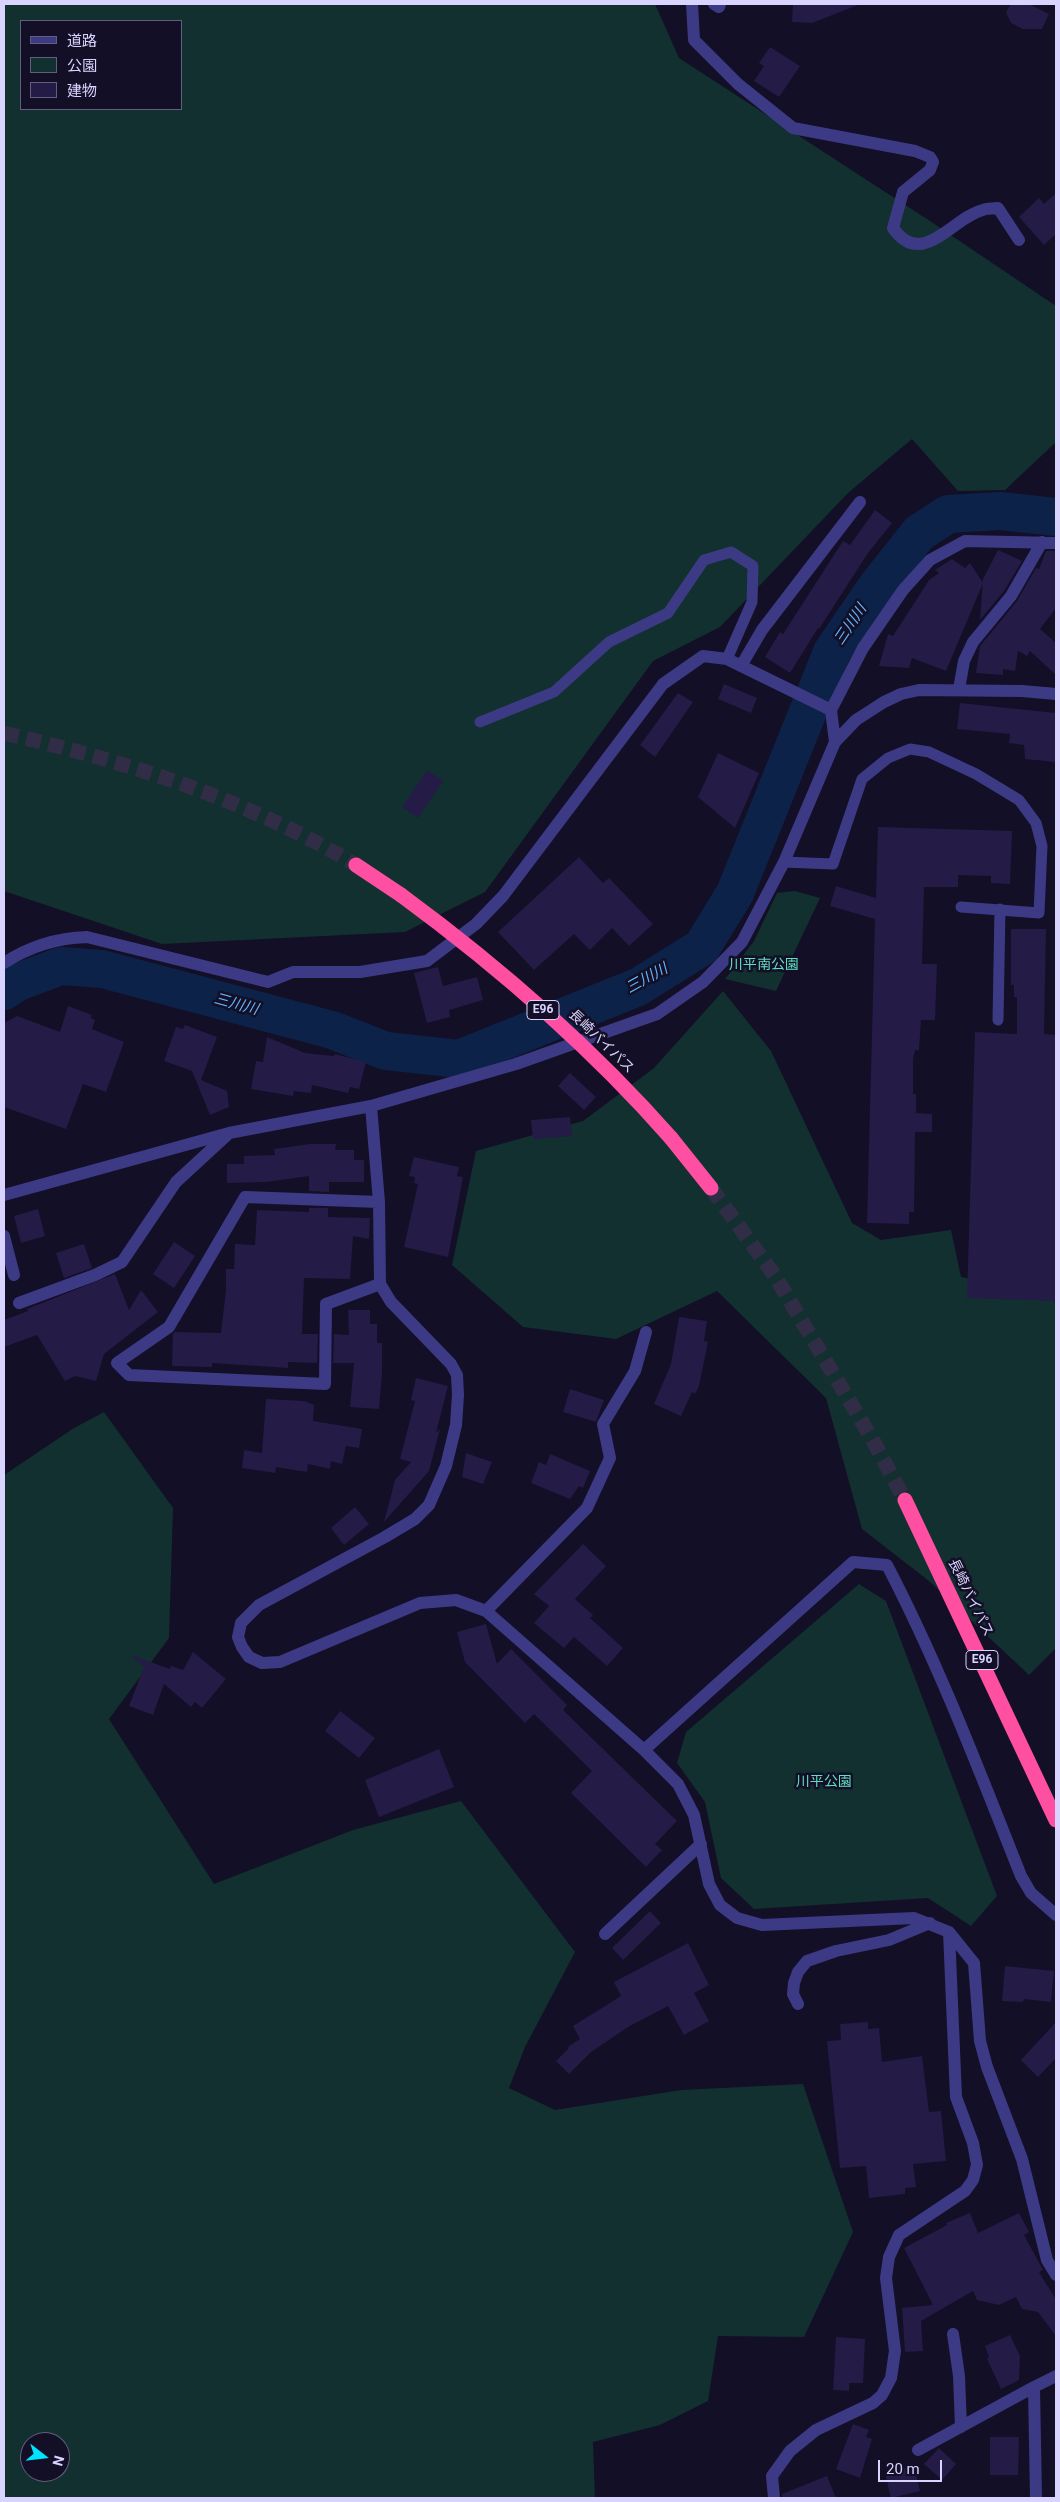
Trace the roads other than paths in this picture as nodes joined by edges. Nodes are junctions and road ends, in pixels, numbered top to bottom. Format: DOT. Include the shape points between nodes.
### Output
graph roads {
  1 [pos="692,4"];
  2 [pos="714,4"];
  3 [pos="720,4"];
  4 [pos="1019,240"];
  5 [pos="860,502"];
  6 [pos="1042,542"];
  7 [pos="1056,543"];
  8 [pos="727,659"];
  9 [pos="741,666"];
  10 [pos="959,689"];
  11 [pos="1056,694"];
  12 [pos="830,710"];
  13 [pos="480,722"];
  14 [pos="835,742"];
  15 [pos="784,862"];
  16 [pos="356,865"];
  17 [pos="961,907"];
  18 [pos="1000,909"];
  19 [pos="4,963"];
  20 [pos="998,1020"];
  21 [pos="371,1106"];
  22 [pos="229,1133"];
  23 [pos="711,1188"];
  24 [pos="4,1196"];
  25 [pos="379,1202"];
  26 [pos="4,1236"];
  27 [pos="14,1275"];
  28 [pos="380,1284"];
  29 [pos="19,1303"];
  30 [pos="646,1332"];
  31 [pos="905,1500"];
  32 [pos="486,1611"];
  33 [pos="644,1750"];
  34 [pos="1056,1820"];
  35 [pos="701,1844"];
  36 [pos="1056,1915"];
  37 [pos="930,1923"];
  38 [pos="949,1932"];
  39 [pos="605,1934"];
  40 [pos="798,2004"];
  41 [pos="1056,2275"];
  42 [pos="953,2334"];
  43 [pos="1056,2376"];
  44 [pos="1034,2387"];
  45 [pos="961,2426"];
  46 [pos="918,2450"];
  47 [pos="774,2498"];
  48 [pos="1036,2498"];
  1 -- 4 [label="street" via="694,40 738,84 793,128 915,151 930,157 934,162 930,170 902,192 893,228 899,236 908,242 926,244 982,210 998,208"];
  2 -- 3 [label="street" via="718,7"];
  5 -- 9 [label="street" via="762,630"];
  6 -- 7 [label="street"];
  6 -- 10 [label="street" via="1011,596 973,642 964,661"];
  6 -- 12 [label="street" via="965,541 930,560 903,590 863,648"];
  8 -- 9 [label="street"];
  8 -- 13 [label="lane" via="752,602 753,566 731,552 704,560 668,613 609,642 554,692"];
  8 -- 19 [label="street" via="703,656 663,684 503,896 476,924 427,961 360,972 293,972 268,982 87,937 42,944 22,951"];
  9 -- 12 [label="street"];
  10 -- 11 [label="street"];
  10 -- 14 [label="street" via="918,690 901,694 856,720"];
  12 -- 14 [label="street"];
  14 -- 15 [label="street"];
  15 -- 18 [label="lane" via="832,864 862,779 888,758 910,749 929,752 976,774 1019,800 1036,822 1042,846 1039,912"];
  15 -- 21 [label="street" via="742,942 704,982 657,1014 516,1064"];
  16 -- 23 [label="highway, 長崎バイパス / E96, bridge" via="454,934 535,1003 671,1138"];
  17 -- 18 [label="lane"];
  18 -- 20 [label="lane"];
  21 -- 22 [label="street"];
  21 -- 25 [label="street"];
  22 -- 24 [label="street"];
  22 -- 29 [label="street" via="176,1182 122,1262 95,1276"];
  25 -- 28 [label="street"];
  25 -- 28 [label="street" via="245,1198 169,1327 118,1363 129,1375 325,1384 326,1304"];
  26 -- 27 [label="street"];
  28 -- 32 [label="street" via="391,1302 441,1351 456,1374 456,1425 439,1486 429,1505 415,1519 259,1605 241,1623 238,1637 249,1657 262,1663 280,1662 420,1603 456,1600"];
  30 -- 32 [label="street" via="635,1371 604,1424 610,1458 587,1508"];
  31 -- 34 [label="highway, 長崎バイパス / E96"];
  32 -- 33 [label="street"];
  33 -- 35 [label="street" via="678,1784 688,1800"];
  33 -- 36 [label="street" via="853,1562 887,1565 957,1714 1021,1876 1031,1893"];
  35 -- 37 [label="street" via="709,1884 720,1905 737,1918 762,1926 914,1918"];
  35 -- 39 [label="street"];
  37 -- 38 [label="street"];
  37 -- 40 [label="street" via="889,1940 807,1961 794,1983"];
  38 -- 41 [label="street" via="974,1963 980,2041 986,2067 1015,2136 1047,2260"];
  38 -- 47 [label="street" via="956,2097 973,2143 977,2165 973,2180 965,2191 899,2235 889,2257 886,2278 895,2352 891,2378 882,2394 873,2403 816,2430 790,2451 772,2476"];
  42 -- 45 [label="street"];
  43 -- 44 [label="street"];
  44 -- 45 [label="street"];
  44 -- 48 [label="street"];
  45 -- 46 [label="street"];
}
